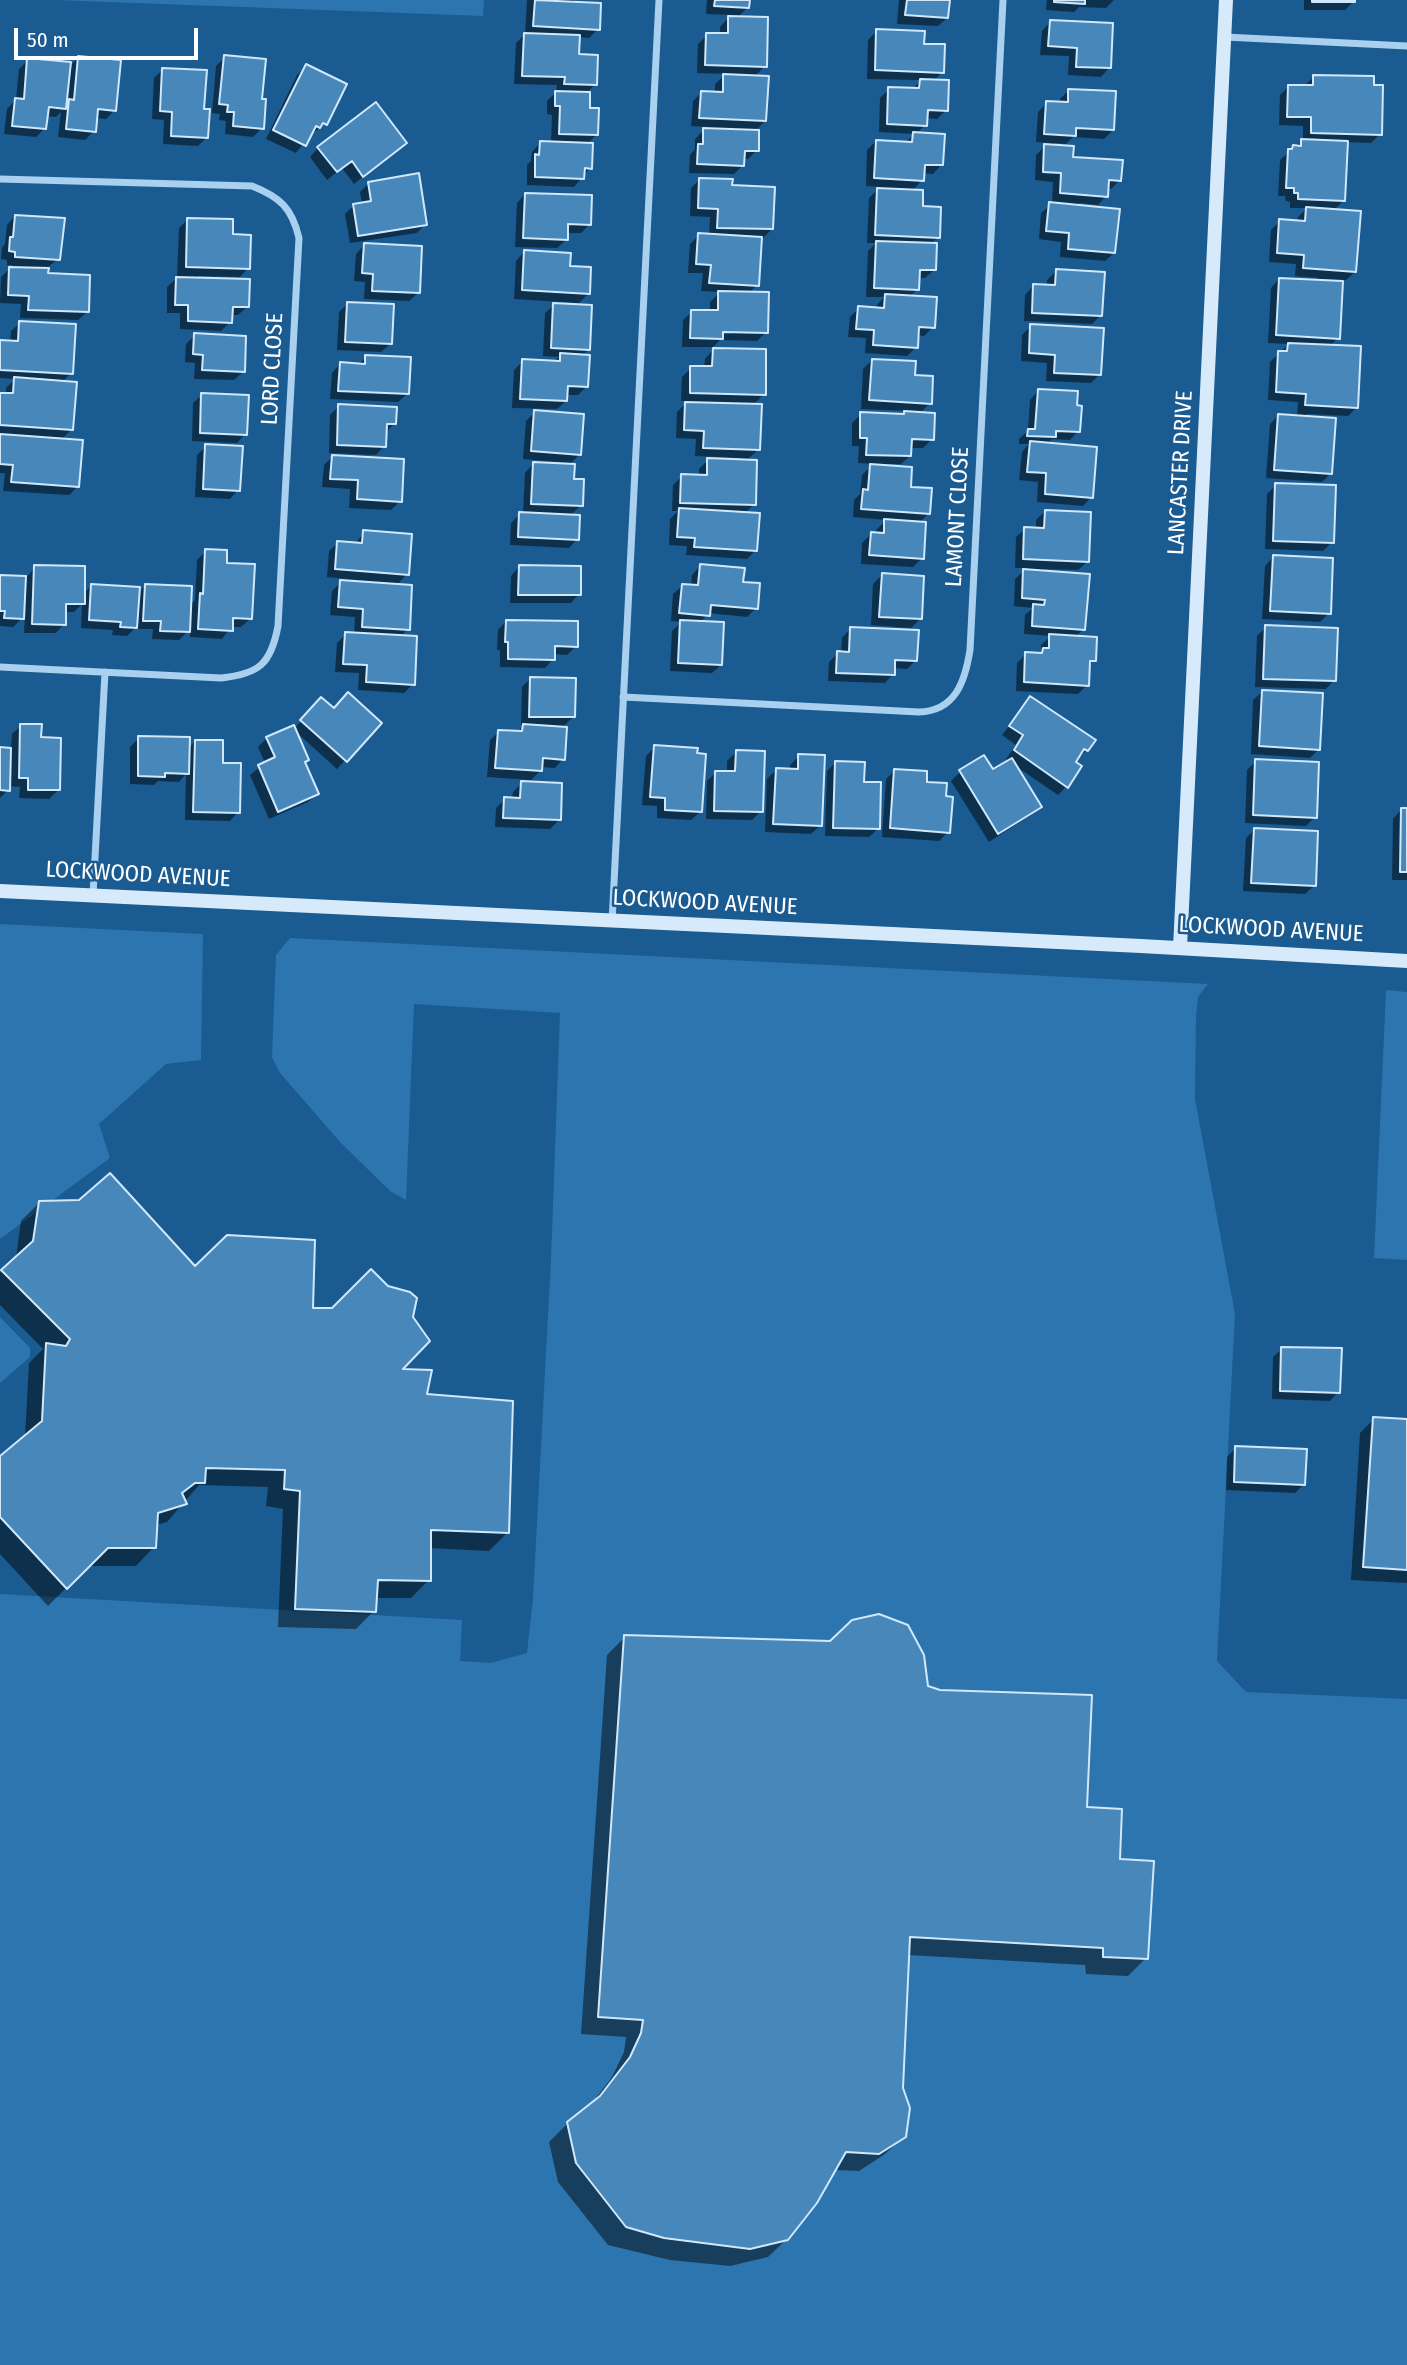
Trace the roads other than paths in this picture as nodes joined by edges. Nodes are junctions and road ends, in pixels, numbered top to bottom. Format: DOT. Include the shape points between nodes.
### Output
graph roads {
  1 [pos="659,0"];
  2 [pos="1003,0"];
  3 [pos="1226,0"];
  4 [pos="1225,37"];
  5 [pos="1407,46"];
  6 [pos="0,179"];
  7 [pos="0,667"];
  8 [pos="105,672"];
  9 [pos="623,696"];
  10 [pos="0,891"];
  11 [pos="93,896"];
  12 [pos="612,922"];
  13 [pos="1181,948"];
  14 [pos="1407,961"];
  1 -- 9 [label="street"];
  2 -- 9 [label="street, LAMONT CLOSE" via="970,650 961,688 953,699 929,712"];
  3 -- 4 [label="street, LANCASTER DRIVE"];
  4 -- 5 [label="street"];
  4 -- 13 [label="street, LANCASTER DRIVE"];
  6 -- 8 [label="street, LORD CLOSE" via="252,186 285,205 299,237 274,649 265,663 237,676"];
  7 -- 8 [label="street, LORD CLOSE"];
  8 -- 11 [label="street"];
  9 -- 12 [label="street"];
  10 -- 11 [label="street, LOCKWOOD AVENUE"];
  11 -- 12 [label="street, LOCKWOOD AVENUE"];
  12 -- 13 [label="street, LOCKWOOD AVENUE"];
  13 -- 14 [label="street, LOCKWOOD AVENUE"];
}
